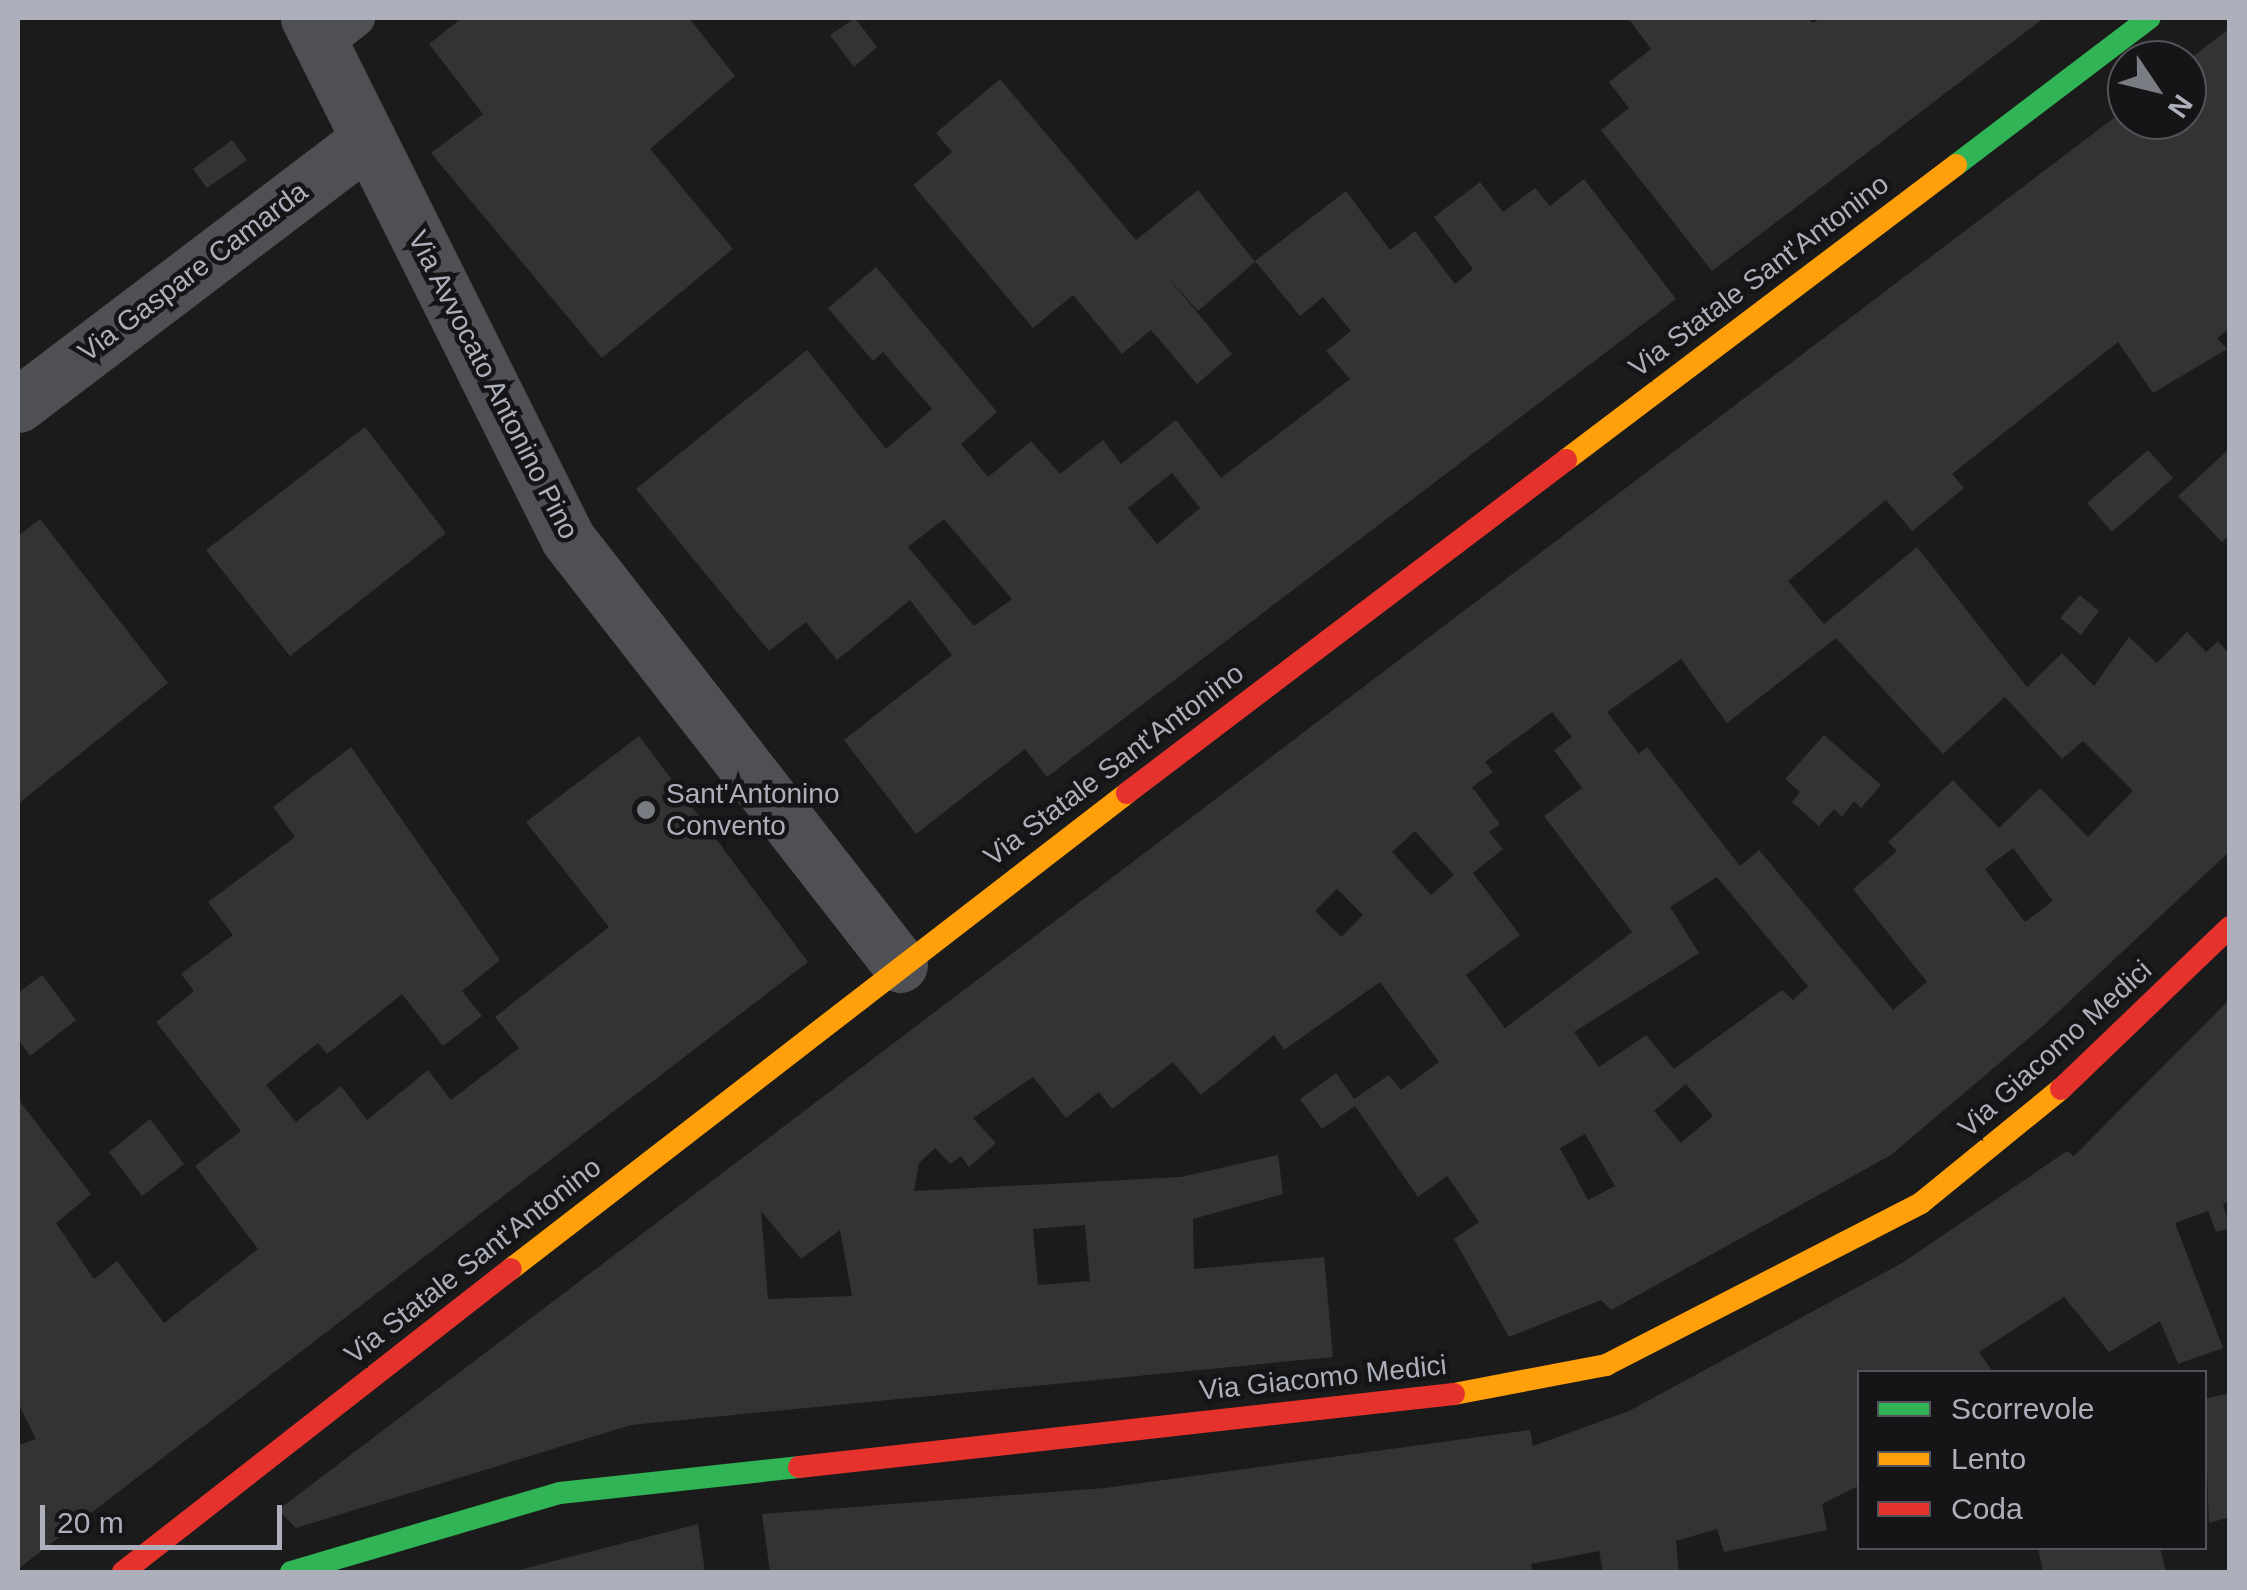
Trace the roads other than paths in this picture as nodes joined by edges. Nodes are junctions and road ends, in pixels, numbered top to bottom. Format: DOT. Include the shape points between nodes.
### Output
graph roads {
  1 [pos="2150,18"];
  2 [pos="329,27"];
  3 [pos="368,139"];
  4 [pos="18,405"];
  5 [pos="2230,928"];
  6 [pos="900,965"];
  7 [pos="123,1572"];
  8 [pos="291,1572"];
  1 -- 6 [label="street, Via Statale Sant'Antonino"];
  2 -- 3 [label="street, Via Avvocato Antonino Pino"];
  3 -- 4 [label="street, Via Gaspare Camarda"];
  3 -- 6 [label="street, Via Avvocato Antonino Pino" via="568,539"];
  5 -- 8 [label="street, Via Giacomo Medici" via="2068,1084 1921,1203 1606,1365 1481,1391 560,1493"];
  6 -- 7 [label="street, Via Statale Sant'Antonino"];
}
